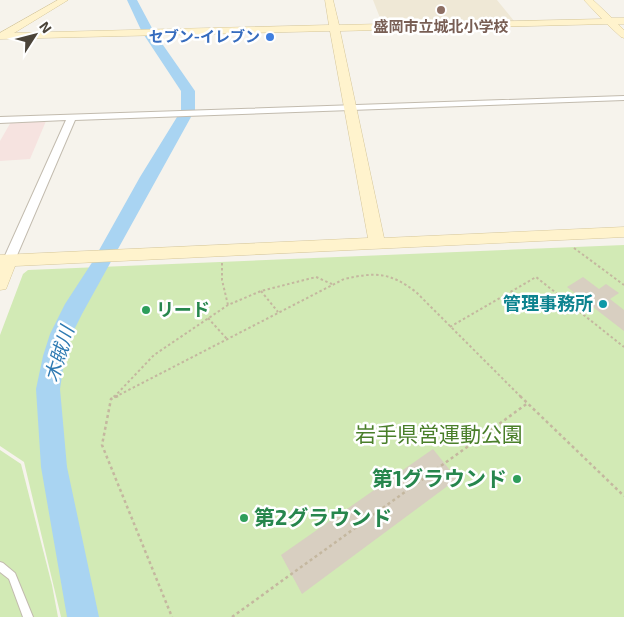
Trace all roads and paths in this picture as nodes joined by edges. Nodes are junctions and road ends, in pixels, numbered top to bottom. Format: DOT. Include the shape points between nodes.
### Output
graph roads {
  1 [pos="64,0"];
  2 [pos="329,0"];
  3 [pos="588,0"];
  4 [pos="624,20"];
  5 [pos="609,21"];
  6 [pos="334,27"];
  7 [pos="624,35"];
  8 [pos="0,36"];
  9 [pos="624,98"];
  10 [pos="350,108"];
  11 [pos="71,118"];
  12 [pos="0,120"];
  13 [pos="624,232"];
  14 [pos="377,243"];
  15 [pos="574,248"];
  16 [pos="222,251"];
  17 [pos="5,261"];
  18 [pos="0,284"];
  19 [pos="332,284"];
  20 [pos="624,285"];
  21 [pos="261,291"];
  22 [pos="228,305"];
  23 [pos="278,312"];
  24 [pos="208,318"];
  25 [pos="450,327"];
  26 [pos="227,339"];
  27 [pos="624,347"];
  28 [pos="111,400"];
  29 [pos="528,403"];
  30 [pos="624,496"];
  31 [pos="0,566"];
  32 [pos="28,617"];
  33 [pos="172,617"];
  34 [pos="232,617"];
  1 -- 8 [label="street"];
  2 -- 6 [label="street"];
  3 -- 5 [label="street"];
  4 -- 5 [label="street"];
  5 -- 6 [label="street"];
  5 -- 7 [label="street"];
  6 -- 8 [label="street"];
  6 -- 10 [label="street"];
  9 -- 10 [label="street"];
  10 -- 11 [label="street"];
  10 -- 14 [label="street"];
  11 -- 12 [label="street"];
  11 -- 17 [label="street"];
  13 -- 14 [label="street"];
  14 -- 16 [label="street"];
  15 -- 20 [label="path"];
  16 -- 17 [label="street"];
  16 -- 22 [label="path" via="222,280"];
  17 -- 18 [label="street"];
  19 -- 21 [label="path" via="316,277"];
  19 -- 23 [label="path"];
  19 -- 25 [label="path" via="379,274 400,281 420,296"];
  21 -- 22 [label="path"];
  21 -- 23 [label="path"];
  22 -- 24 [label="path"];
  23 -- 26 [label="path"];
  24 -- 26 [label="path"];
  24 -- 28 [label="path" via="154,356"];
  25 -- 27 [label="path" via="536,277"];
  25 -- 29 [label="path"];
  26 -- 28 [label="path"];
  28 -- 33 [label="path" via="102,445"];
  29 -- 30 [label="path"];
  29 -- 34 [label="path"];
  31 -- 32 [label="lane" via="12,576"];
}
